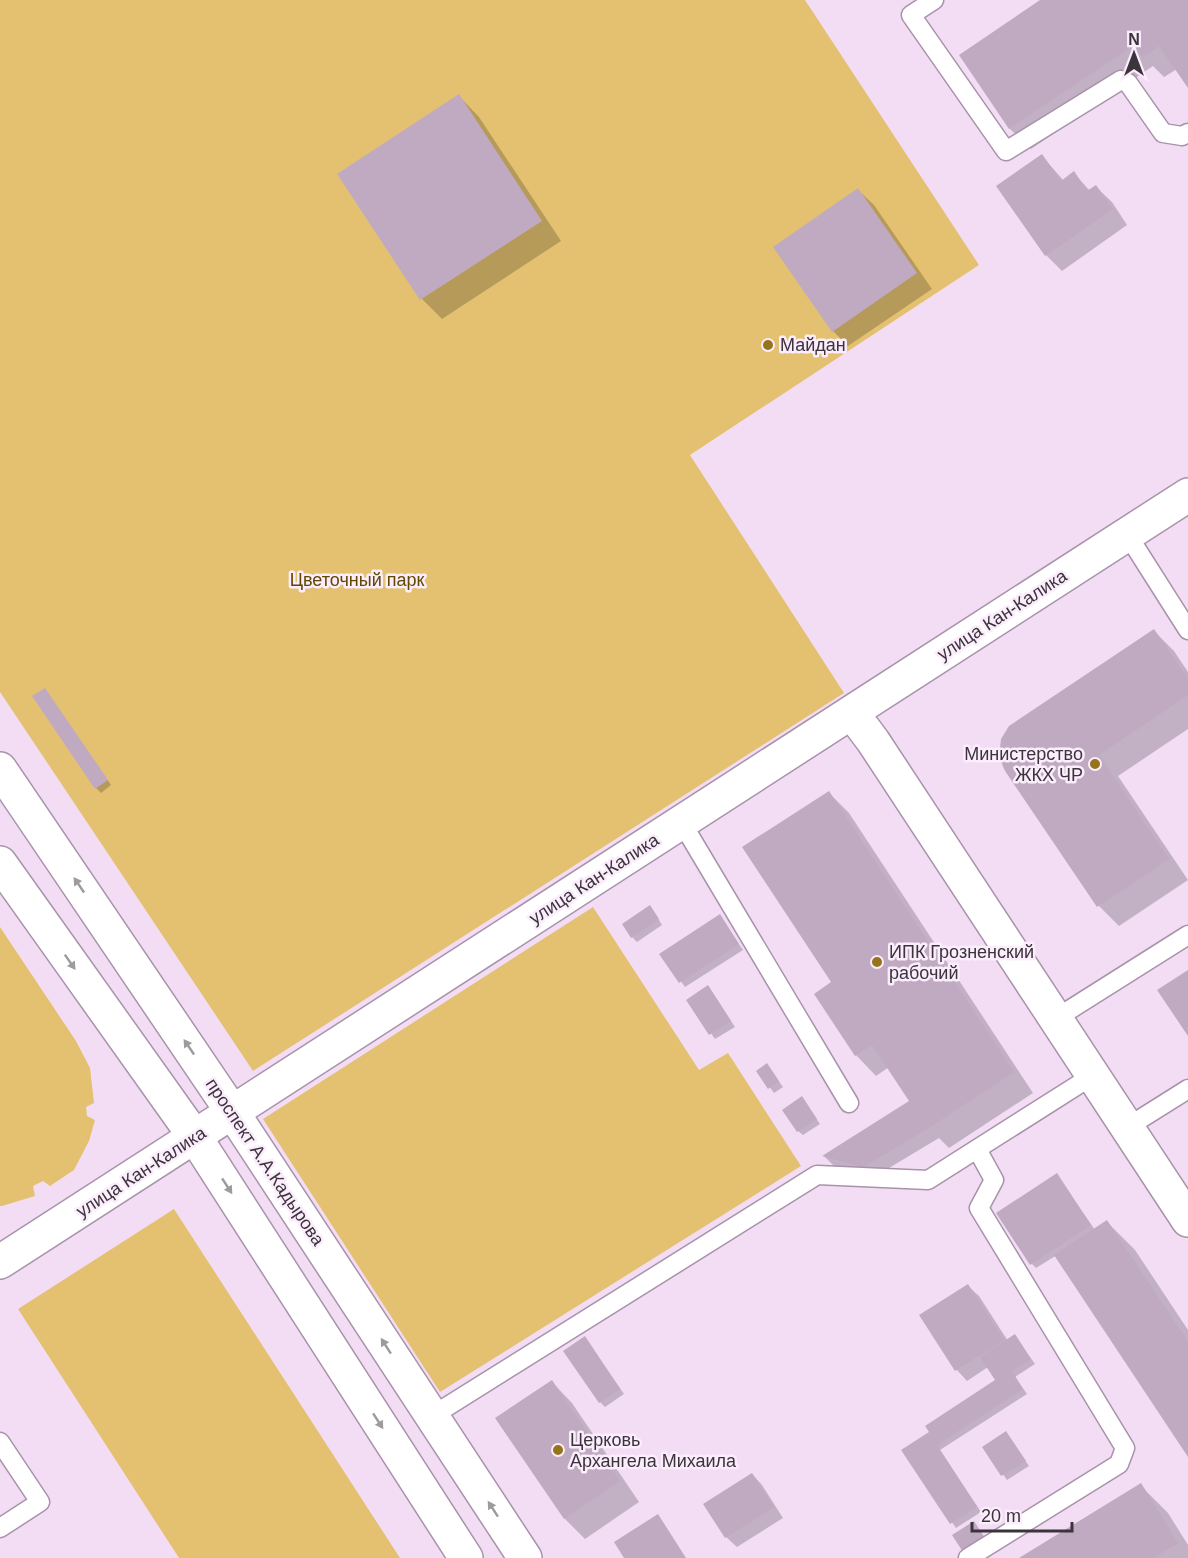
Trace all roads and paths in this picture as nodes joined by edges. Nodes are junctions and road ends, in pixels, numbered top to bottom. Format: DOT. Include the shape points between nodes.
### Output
graph roads {
  1 [pos="934,0"];
  2 [pos="1188,134"];
  3 [pos="1188,495"];
  4 [pos="1127,534"];
  5 [pos="1188,630"];
  6 [pos="852,713"];
  7 [pos="0,769"];
  8 [pos="682,822"];
  9 [pos="0,863"];
  10 [pos="1188,935"];
  11 [pos="1054,1019"];
  12 [pos="1092,1076"];
  13 [pos="1188,1089"];
  14 [pos="849,1102"];
  15 [pos="233,1113"];
  16 [pos="1126,1128"];
  17 [pos="195,1137"];
  18 [pos="977,1149"];
  19 [pos="1188,1220"];
  20 [pos="0,1262"];
  21 [pos="432,1416"];
  22 [pos="0,1442"];
  23 [pos="0,1528"];
  24 [pos="466,1558"];
  25 [pos="525,1558"];
  26 [pos="968,1558"];
  1 -- 2 [label="lane" via="911,15 1006,151 1121,80 1128,82 1163,133"];
  3 -- 4 [label="street, улица Кан-Калика"];
  4 -- 5 [label="lane"];
  4 -- 6 [label="street, улица Кан-Калика"];
  6 -- 8 [label="street, улица Кан-Калика"];
  6 -- 11 [label="street"];
  15 -- 7 [label="street, проспект А.А.Кадырова, one-way"];
  8 -- 14 [label="lane"];
  8 -- 15 [label="street, улица Кан-Калика"];
  9 -- 17 [label="street, one-way"];
  10 -- 11 [label="lane"];
  11 -- 12 [label="street"];
  12 -- 16 [label="street"];
  12 -- 18 [label="lane"];
  13 -- 16 [label="lane"];
  15 -- 17 [label="street, улица Кан-Калика"];
  21 -- 15 [label="street, проспект А.А.Кадырова, one-way"];
  16 -- 19 [label="street"];
  17 -- 20 [label="street, улица Кан-Калика"];
  17 -- 24 [label="street, one-way"];
  18 -- 21 [label="lane" via="928,1180 817,1175"];
  18 -- 26 [label="lane" via="994,1180 979,1208 1125,1449 1119,1464"];
  25 -- 21 [label="street, проспект А.А.Кадырова, one-way"];
  22 -- 23 [label="lane" via="40,1502"];
}
